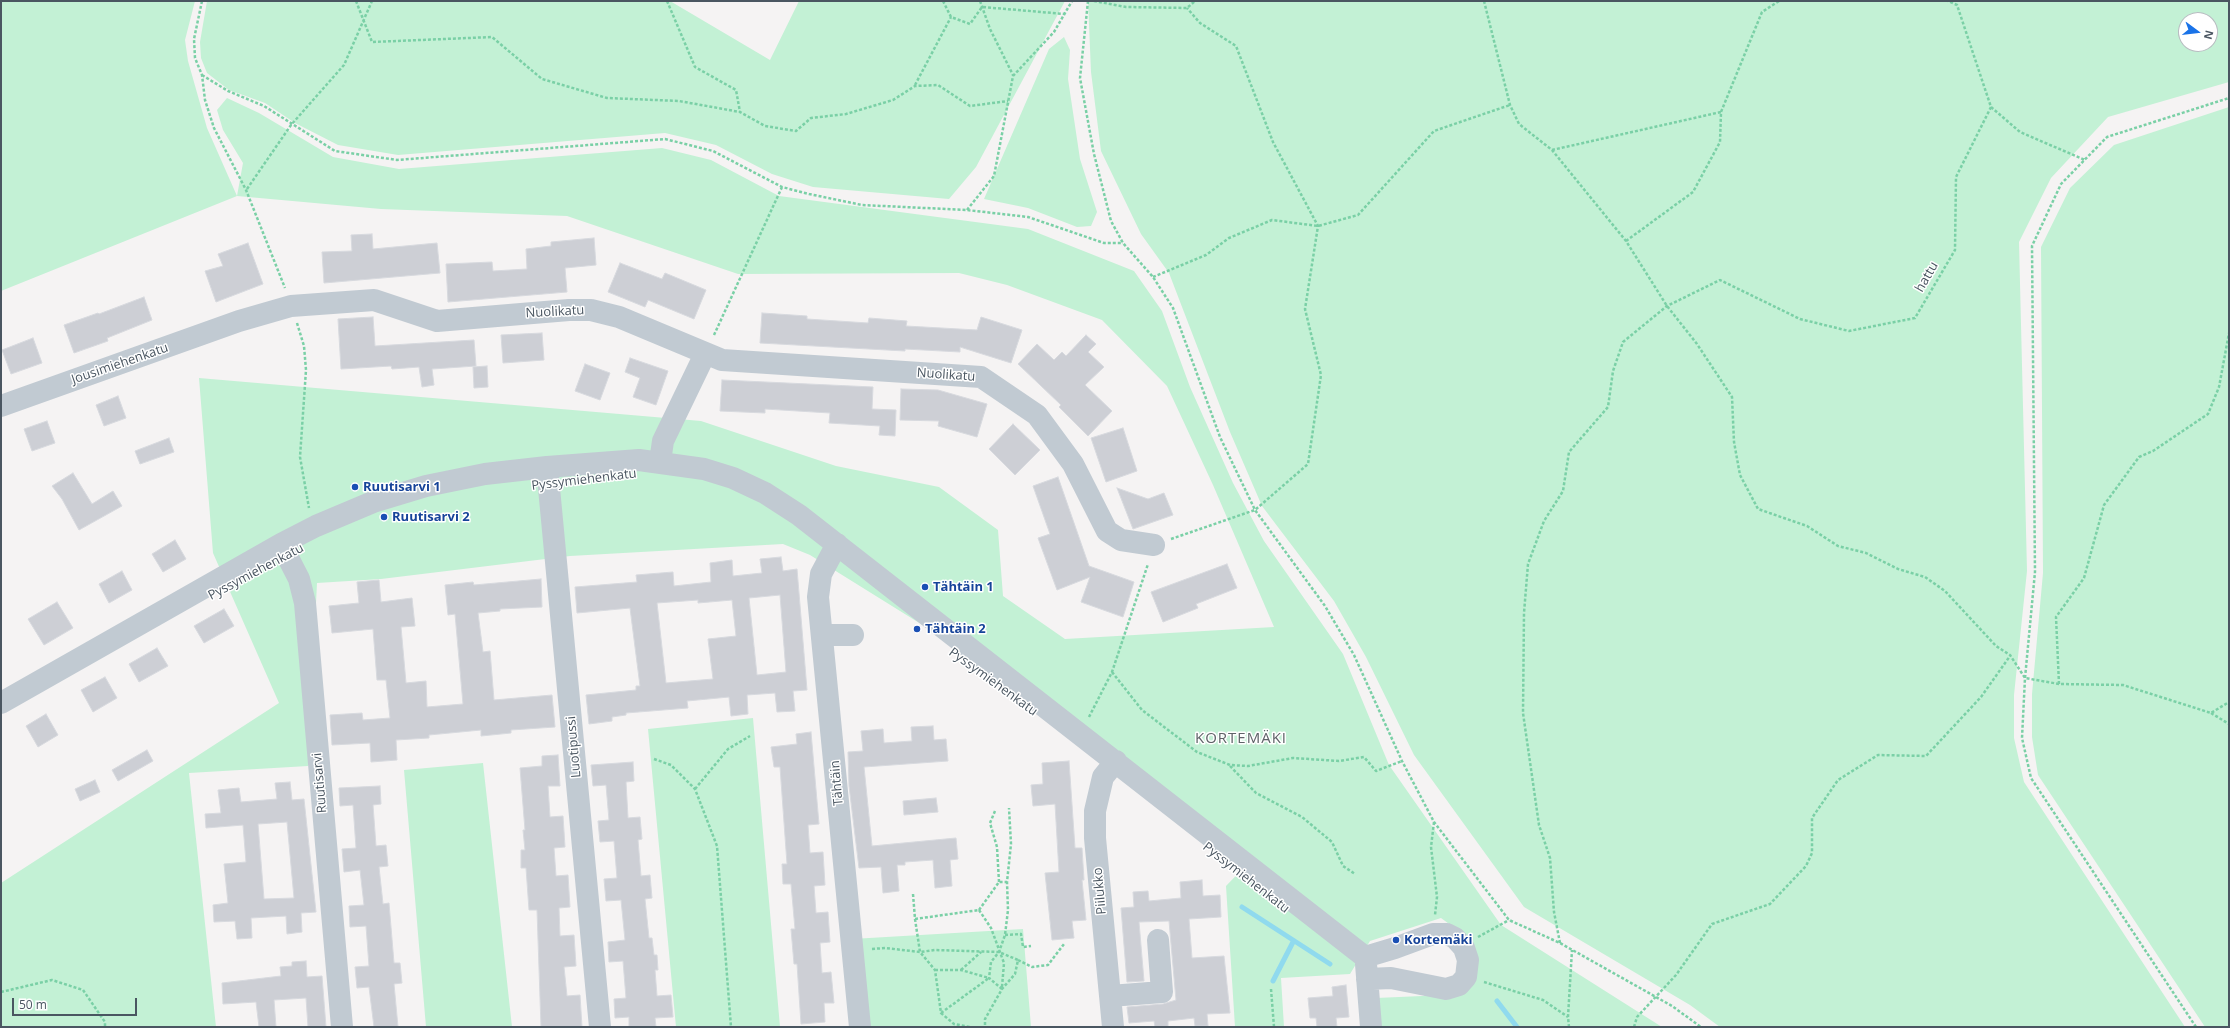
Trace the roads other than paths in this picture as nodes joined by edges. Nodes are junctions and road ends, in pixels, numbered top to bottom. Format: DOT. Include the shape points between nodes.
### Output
graph roads {
  1 [pos="291,306"];
  2 [pos="705,354"];
  3 [pos="1,406"];
  4 [pos="660,462"];
  5 [pos="547,467"];
  6 [pos="281,544"];
  7 [pos="837,544"];
  8 [pos="1154,545"];
  9 [pos="822,635"];
  10 [pos="854,635"];
  11 [pos="1,702"];
  12 [pos="1116,761"];
  13 [pos="1158,940"];
  14 [pos="1365,957"];
  15 [pos="1367,979"];
  16 [pos="1110,996"];
  17 [pos="342,1027"];
  18 [pos="600,1027"];
  19 [pos="860,1027"];
  20 [pos="1113,1027"];
  21 [pos="1371,1027"];
  1 -- 2 [label="street, Nuolikatu" via="374,300 437,321 591,310 619,318"];
  1 -- 3 [label="street, Jousimiehenkatu" via="240,321"];
  2 -- 4 [label="street" via="663,441"];
  2 -- 8 [label="street, Nuolikatu" via="722,360 982,377 1037,415 1074,464 1107,531 1121,540"];
  4 -- 5 [label="street, Pyssymiehenkatu" via="639,460"];
  4 -- 7 [label="street, Pyssymiehenkatu" via="704,469 765,492"];
  5 -- 6 [label="street, Pyssymiehenkatu" via="486,474 426,486 373,502"];
  5 -- 18 [label="street, Luotipussi"];
  6 -- 11 [label="street, Pyssymiehenkatu"];
  6 -- 17 [label="street, Ruutisarvi" via="299,579 305,603"];
  7 -- 9 [label="street, Tähtäin" via="828,559 819,585"];
  7 -- 12 [label="street, Pyssymiehenkatu"];
  9 -- 10 [label="street"];
  9 -- 19 [label="street, Tähtäin"];
  12 -- 14 [label="street, Pyssymiehenkatu"];
  12 -- 16 [label="street, Piilukko" via="1103,776 1095,811 1095,838"];
  13 -- 16 [label="street" via="1162,992"];
  14 -- 15 [label="street"];
  14 -- 15 [label="street" via="1433,934 1447,934 1464,948 1468,960 1466,977 1459,985 1446,989 1391,978"];
  15 -- 21 [label="street"];
  16 -- 20 [label="street, Piilukko"];
}
